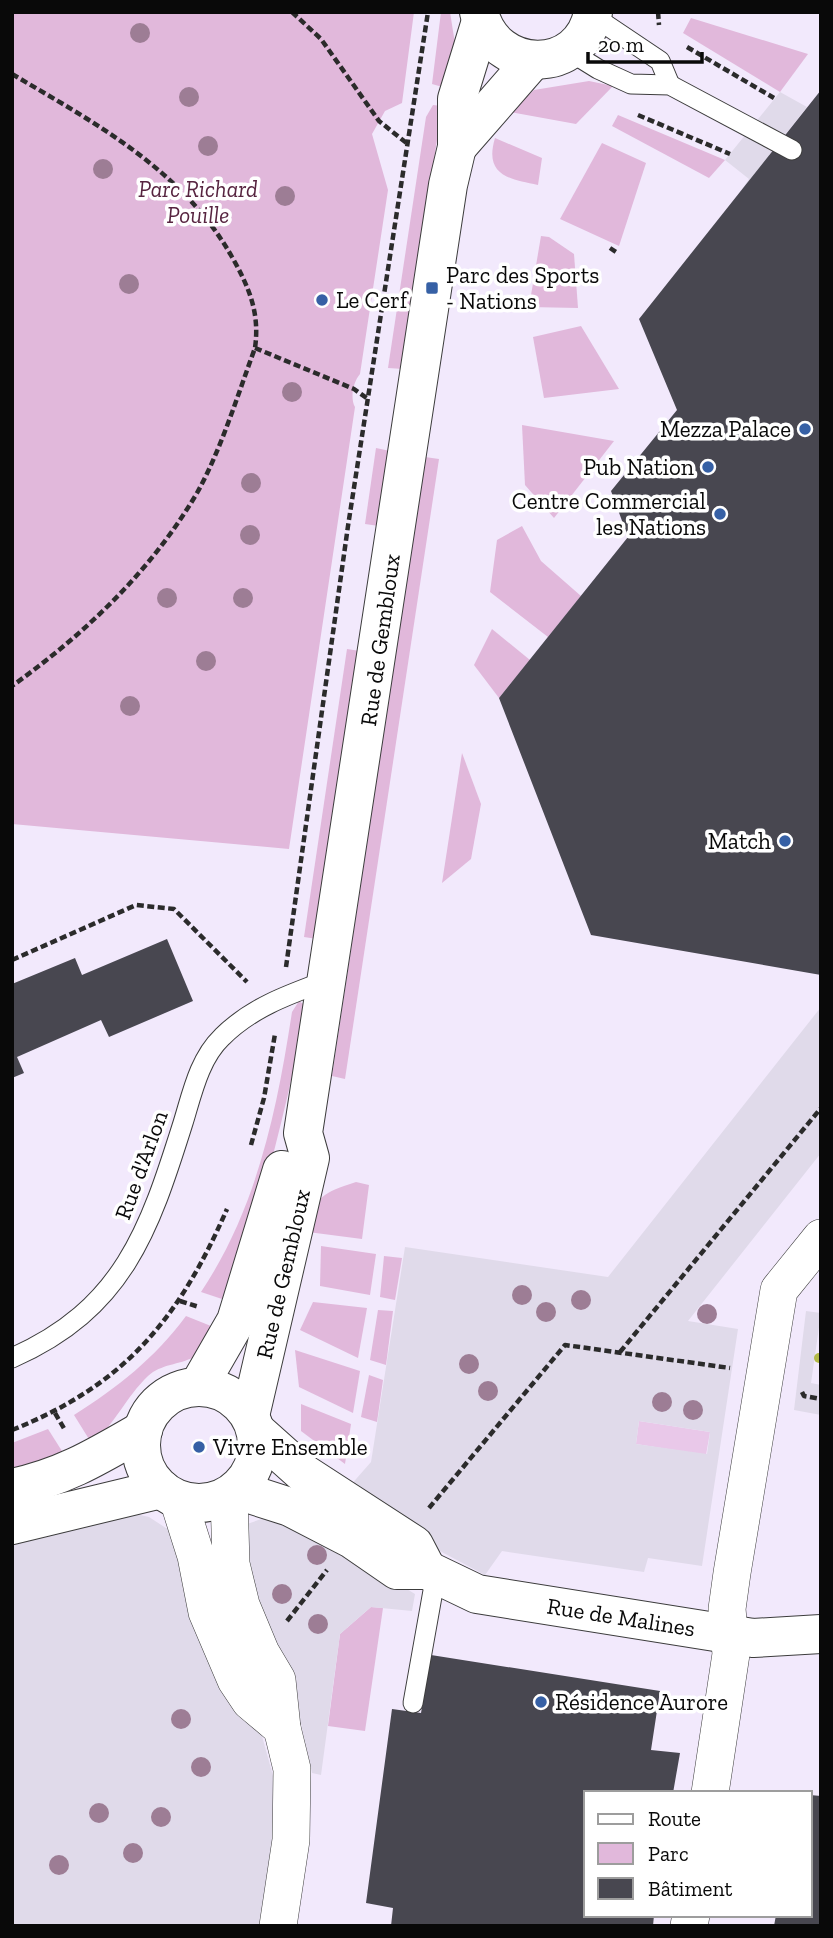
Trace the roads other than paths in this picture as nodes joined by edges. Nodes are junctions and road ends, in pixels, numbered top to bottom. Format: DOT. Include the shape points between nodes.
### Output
graph roads {
  1 [pos="593,14"];
  2 [pos="480,16"];
  3 [pos="569,51"];
  4 [pos="532,61"];
  5 [pos="670,85"];
  6 [pos="457,147"];
  7 [pos="792,150"];
  8 [pos="328,980"];
  9 [pos="303,1133"];
  10 [pos="821,1238"];
  11 [pos="12,1358"];
  12 [pos="198,1387"];
  13 [pos="253,1423"];
  14 [pos="143,1430"];
  15 [pos="12,1488"];
  16 [pos="233,1492"];
  17 [pos="170,1494"];
  18 [pos="12,1525"];
  19 [pos="431,1572"];
  20 [pos="729,1634"];
  21 [pos="821,1634"];
  22 [pos="413,1703"];
  23 [pos="282,1728"];
  24 [pos="710,1791"];
  25 [pos="278,1926"];
  1 -- 3 [label="street" via="585,36"];
  1 -- 5 [label="lane" via="660,61"];
  2 -- 4 [label="street" via="494,43"];
  2 -- 6 [label="street, Rue de Gembloux" via="457,99"];
  3 -- 4 [label="street"];
  3 -- 5 [label="lane" via="631,83"];
  4 -- 6 [label="street, Rue de Gembloux"];
  5 -- 7 [label="lane"];
  6 -- 8 [label="street, Rue de Gembloux"];
  8 -- 9 [label="street, Rue de Gembloux"];
  8 -- 11 [label="lane, Rue d'Arlon" via="274,1000 222,1037 199,1073 157,1205 113,1285 65,1328"];
  9 -- 12 [label="street, Rue de Gembloux" via="287,1152 236,1321"];
  9 -- 13 [label="street, Rue de Gembloux" via="310,1158"];
  10 -- 20 [label="street" via="779,1290 733,1561"];
  12 -- 13 [label="street" via="228,1394"];
  12 -- 14 [label="street" via="163,1400"];
  13 -- 16 [label="street" via="258,1447 255,1463"];
  13 -- 19 [label="street" via="303,1473 414,1545"];
  14 -- 15 [label="street" via="82,1466 50,1480"];
  14 -- 17 [label="street" via="144,1462"];
  16 -- 17 [label="street" via="213,1502 195,1504"];
  16 -- 19 [label="street, Rue de Malines" via="290,1507 352,1539 397,1570"];
  16 -- 23 [label="street" via="231,1564 241,1605 277,1680"];
  17 -- 18 [label="street"];
  17 -- 23 [label="street" via="196,1556 207,1612 236,1680 250,1701"];
  19 -- 20 [label="street, Rue de Malines" via="477,1594"];
  19 -- 22 [label="lane"];
  20 -- 21 [label="street, Rue de Malines"];
  20 -- 24 [label="street" via="731,1654"];
  23 -- 25 [label="street" via="292,1769 291,1840"];
}
